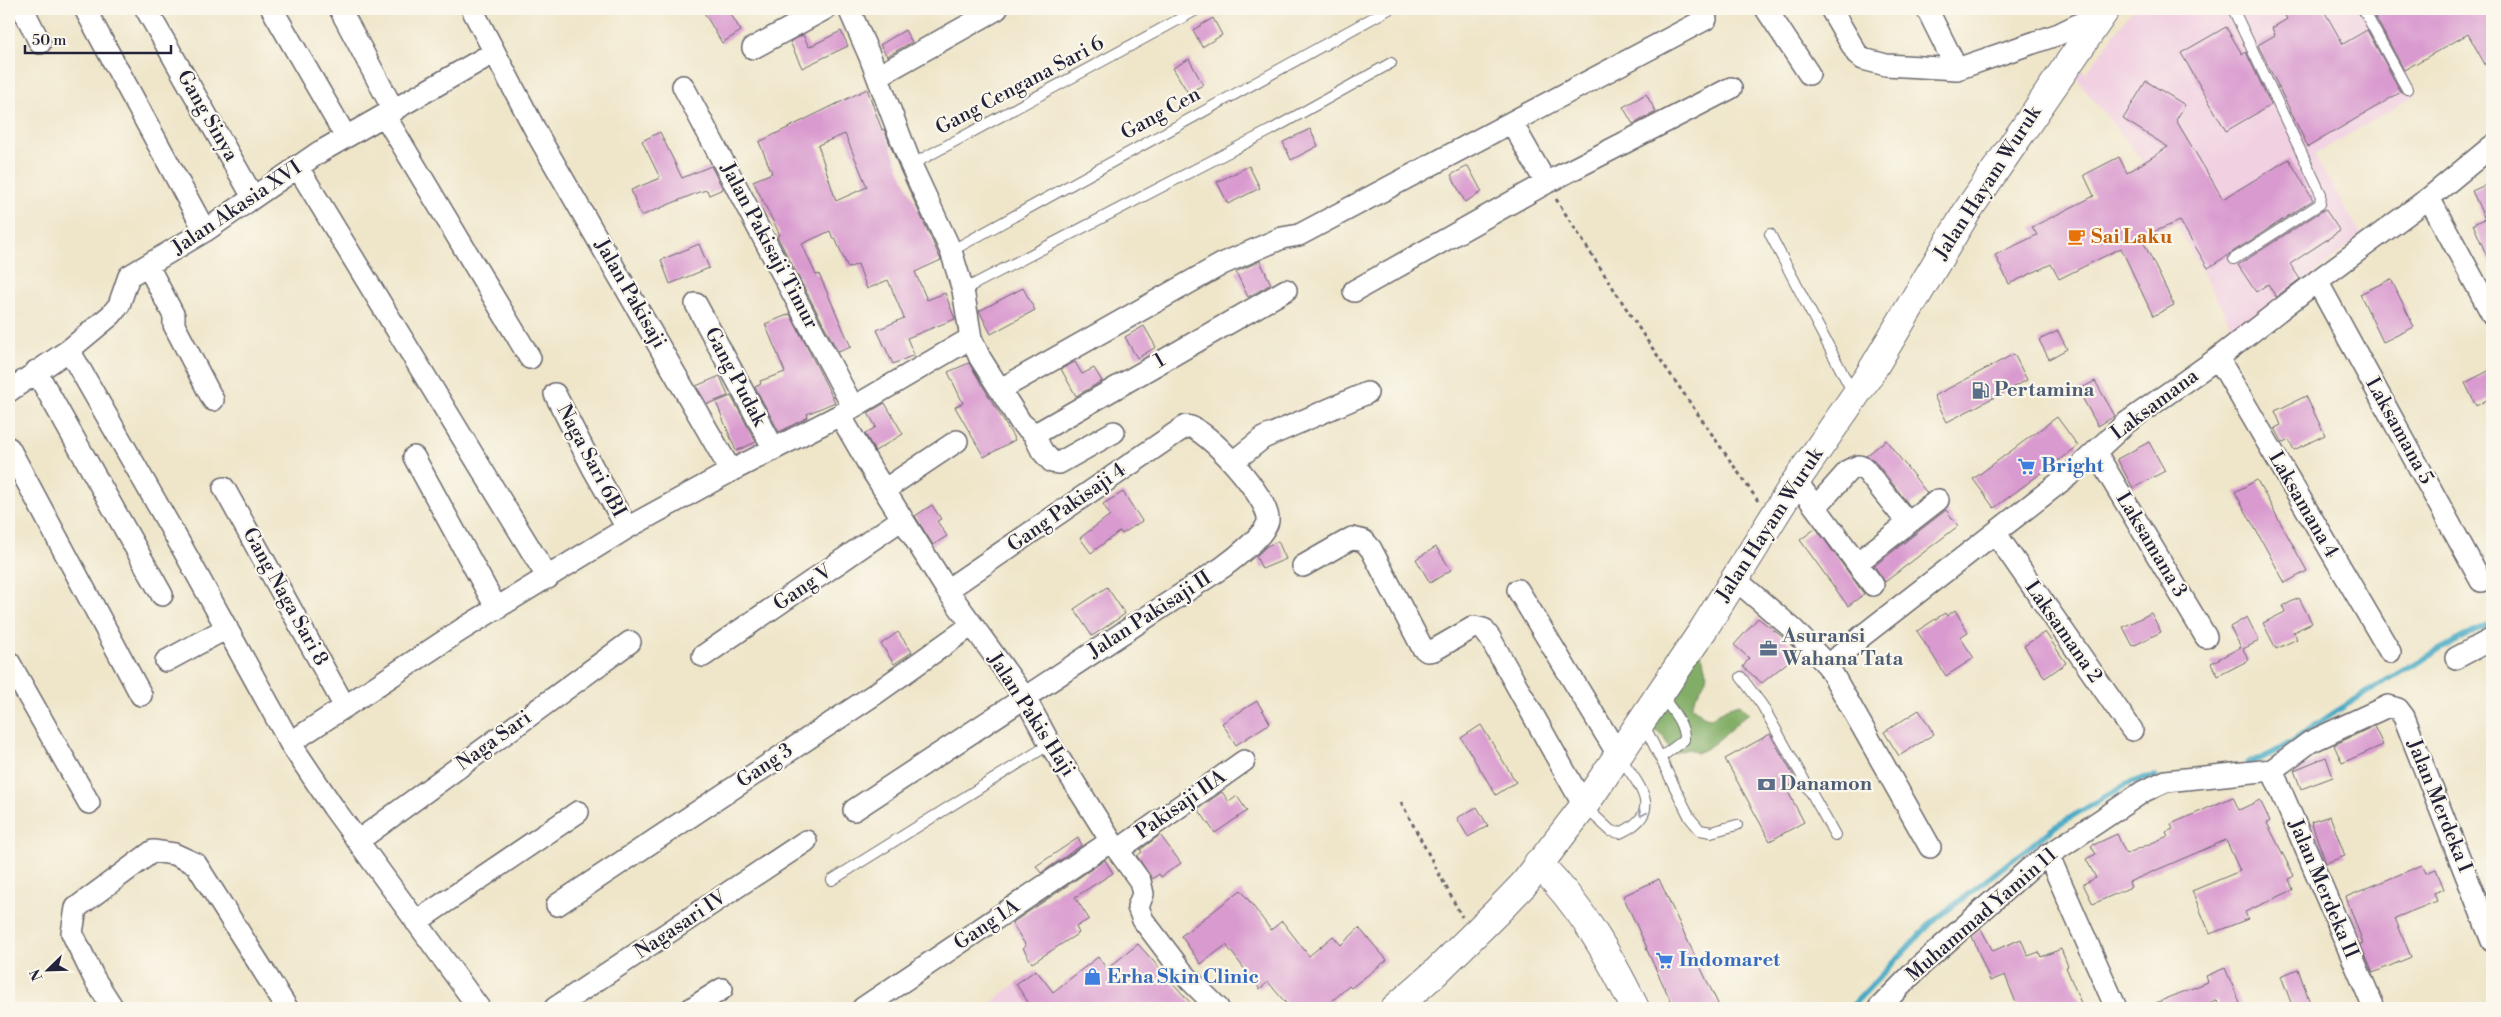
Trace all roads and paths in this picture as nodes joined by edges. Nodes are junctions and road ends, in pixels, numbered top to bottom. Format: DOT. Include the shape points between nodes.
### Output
graph roads {
  1 [pos="23,9"];
  2 [pos="85,9"];
  3 [pos="146,9"];
  4 [pos="272,9"];
  5 [pos="340,9"];
  6 [pos="472,9"];
  7 [pos="825,9"];
  8 [pos="849,9"];
  9 [pos="997,9"];
  10 [pos="1198,9"];
  11 [pos="1389,9"];
  12 [pos="1766,9"];
  13 [pos="1831,9"];
  14 [pos="1927,9"];
  15 [pos="2233,9"];
  16 [pos="2363,9"];
  17 [pos="2104,11"];
  18 [pos="1706,19"];
  19 [pos="40,43"];
  20 [pos="752,48"];
  21 [pos="493,53"];
  22 [pos="1391,63"];
  23 [pos="1957,69"];
  24 [pos="1809,74"];
  25 [pos="878,76"];
  26 [pos="684,86"];
  27 [pos="1731,88"];
  28 [pos="2406,89"];
  29 [pos="390,114"];
  30 [pos="1512,123"];
  31 [pos="346,137"];
  32 [pos="2492,146"];
  33 [pos="911,165"];
  34 [pos="297,166"];
  35 [pos="1546,184"];
  36 [pos="253,198"];
  37 [pos="2429,198"];
  38 [pos="205,231"];
  39 [pos="1770,234"];
  40 [pos="951,251"];
  41 [pos="2234,259"];
  42 [pos="148,266"];
  43 [pos="2317,281"];
  44 [pos="963,290"];
  45 [pos="1286,290"];
  46 [pos="1354,291"];
  47 [pos="696,304"];
  48 [pos="2492,314"];
  49 [pos="971,338"];
  50 [pos="69,350"];
  51 [pos="530,358"];
  52 [pos="2218,358"];
  53 [pos="36,371"];
  54 [pos="1002,390"];
  55 [pos="9,391"];
  56 [pos="1367,392"];
  57 [pos="555,394"];
  58 [pos="1855,397"];
  59 [pos="213,400"];
  60 [pos="846,411"];
  61 [pos="1114,432"];
  62 [pos="1034,433"];
  63 [pos="957,441"];
  64 [pos="9,448"];
  65 [pos="774,449"];
  66 [pos="2096,453"];
  67 [pos="414,457"];
  68 [pos="1233,462"];
  69 [pos="731,471"];
  70 [pos="1796,481"];
  71 [pos="224,488"];
  72 [pos="884,490"];
  73 [pos="1938,500"];
  74 [pos="1816,507"];
  75 [pos="902,520"];
  76 [pos="1770,520"];
  77 [pos="1907,522"];
  78 [pos="627,528"];
  79 [pos="1996,534"];
  80 [pos="1857,563"];
  81 [pos="1303,566"];
  82 [pos="548,578"];
  83 [pos="1736,579"];
  84 [pos="2481,581"];
  85 [pos="1873,585"];
  86 [pos="947,590"];
  87 [pos="1518,590"];
  88 [pos="162,595"];
  89 [pos="497,609"];
  90 [pos="972,626"];
  91 [pos="227,628"];
  92 [pos="2206,637"];
  93 [pos="2492,639"];
  94 [pos="630,642"];
  95 [pos="2390,652"];
  96 [pos="703,656"];
  97 [pos="2456,658"];
  98 [pos="166,661"];
  99 [pos="9,662"];
  100 [pos="1828,666"];
  101 [pos="1741,677"];
  102 [pos="1660,694"];
  103 [pos="141,695"];
  104 [pos="1025,698"];
  105 [pos="345,707"];
  106 [pos="1642,722"];
  107 [pos="2132,730"];
  108 [pos="289,741"];
  109 [pos="1050,744"];
  110 [pos="1619,756"];
  111 [pos="1660,758"];
  112 [pos="1244,761"];
  113 [pos="2272,770"];
  114 [pos="1401,802"];
  115 [pos="89,803"];
  116 [pos="1584,806"];
  117 [pos="854,810"];
  118 [pos="578,812"];
  119 [pos="1737,825"];
  120 [pos="1835,835"];
  121 [pos="358,841"];
  122 [pos="806,841"];
  123 [pos="1115,845"];
  124 [pos="1930,848"];
  125 [pos="2048,854"];
  126 [pos="1538,863"];
  127 [pos="832,880"];
  128 [pos="557,905"];
  129 [pos="1464,921"];
  130 [pos="416,922"];
  131 [pos="2492,941"];
  132 [pos="722,989"];
  133 [pos="113,1008"];
  134 [pos="287,1008"];
  135 [pos="479,1008"];
  136 [pos="556,1008"];
  137 [pos="692,1008"];
  138 [pos="863,1008"];
  139 [pos="1218,1008"];
  140 [pos="1395,1008"];
  141 [pos="1635,1008"];
  142 [pos="1880,1008"];
  143 [pos="2116,1008"];
  144 [pos="2374,1008"];
  1 -- 19 [label="street"];
  2 -- 38 [label="street"];
  3 -- 36 [label="street, Gang Sinya"];
  4 -- 31 [label="street"];
  5 -- 29 [label="street"];
  6 -- 21 [label="street, Jalan Pakisaji"];
  7 -- 20 [label="street"];
  8 -- 25 [label="street"];
  9 -- 25 [label="street"];
  10 -- 33 [label="lane, Gang Cengana Sari 6"];
  11 -- 40 [label="lane, Gang Cen"];
  12 -- 24 [label="street"];
  13 -- 23 [label="street" via="1857,54 1863,58 1886,65"];
  14 -- 23 [label="street"];
  15 -- 41 [label="lane" via="2321,194 2320,204"];
  16 -- 28 [label="lane"];
  17 -- 23 [label="street" via="2059,34"];
  17 -- 58 [label="main road, Jalan Hayam Wuruk" via="1968,210"];
  18 -- 30 [label="street"];
  21 -- 29 [label="street, Jalan Akasia XVI"];
  21 -- 69 [label="street, Jalan Pakisaji"];
  22 -- 44 [label="lane" via="1271,130"];
  25 -- 33 [label="street"];
  26 -- 60 [label="street, Jalan Pakisaji Timur"];
  27 -- 35 [label="street"];
  29 -- 31 [label="street, Jalan Akasia XVI"];
  29 -- 51 [label="street"];
  30 -- 35 [label="street"];
  30 -- 54 [label="street" via="1300,235 1282,238 1222,264"];
  31 -- 34 [label="street, Jalan Akasia XVI"];
  32 -- 37 [label="street, Laksamana"];
  33 -- 40 [label="street"];
  34 -- 36 [label="street, Jalan Akasia XVI"];
  34 -- 82 [label="street"];
  35 -- 46 [label="street"];
  35 -- 76 [label="path" via="1644,336"];
  36 -- 38 [label="street, Jalan Akasia XVI"];
  37 -- 43 [label="street, Laksamana"];
  37 -- 48 [label="street"];
  38 -- 42 [label="street, Jalan Akasia XVI"];
  39 -- 58 [label="lane"];
  40 -- 44 [label="street"];
  42 -- 50 [label="street, Jalan Akasia XVI" via="129,276 116,309"];
  42 -- 59 [label="street"];
  43 -- 52 [label="street, Laksamana"];
  43 -- 84 [label="street, Laksamana 5"];
  44 -- 49 [label="street"];
  45 -- 62 [label="street, 1"];
  47 -- 65 [label="street, Gang Pudak"];
  49 -- 54 [label="street" via="980,358"];
  49 -- 60 [label="street"];
  50 -- 53 [label="street, Jalan Akasia XVI"];
  50 -- 91 [label="street"];
  52 -- 66 [label="street, Laksamana" via="2126,423"];
  52 -- 95 [label="street, Laksamana 4"];
  53 -- 55 [label="street, Jalan Akasia XVI"];
  53 -- 88 [label="street"];
  54 -- 62 [label="street" via="1021,423"];
  56 -- 68 [label="street" via="1263,438"];
  57 -- 78 [label="street, Naga Sari 6BI"];
  58 -- 70 [label="main road, Jalan Hayam Wuruk"];
  60 -- 65 [label="street"];
  60 -- 72 [label="street, Jalan Pakis Haji"];
  61 -- 62 [label="street" via="1059,463 1052,462 1042,451"];
  63 -- 72 [label="street"];
  64 -- 103 [label="street"];
  65 -- 69 [label="street"];
  66 -- 79 [label="street, Laksamana"];
  66 -- 92 [label="street, Laksamana 3"];
  67 -- 89 [label="street"];
  68 -- 86 [label="street, Gang Pakisaji 4" via="1222,449 1186,426"];
  68 -- 104 [label="street, Jalan Pakisaji II" via="1263,502 1268,523 1239,555 1223,567"];
  69 -- 78 [label="street"];
  70 -- 74 [label="street"];
  70 -- 76 [label="main road, Jalan Hayam Wuruk"];
  71 -- 105 [label="street, Gang Naga Sari 8"];
  72 -- 75 [label="street, Jalan Pakis Haji"];
  73 -- 77 [label="street"];
  74 -- 77 [label="street" via="1849,470 1859,466"];
  74 -- 80 [label="street"];
  75 -- 86 [label="street, Jalan Pakis Haji"];
  75 -- 96 [label="street, Gang V"];
  76 -- 83 [label="main road, Jalan Hayam Wuruk"];
  77 -- 80 [label="street"];
  78 -- 82 [label="street"];
  79 -- 100 [label="street, Laksamana" via="1862,636"];
  79 -- 107 [label="street, Laksamana 2"];
  80 -- 85 [label="street"];
  81 -- 116 [label="street" via="1352,538 1364,541 1427,651 1474,626 1483,629"];
  82 -- 89 [label="street"];
  83 -- 100 [label="street" via="1794,630"];
  83 -- 102 [label="main road, Jalan Hayam Wuruk"];
  86 -- 90 [label="street, Jalan Pakis Haji"];
  87 -- 110 [label="street"];
  89 -- 105 [label="street"];
  90 -- 104 [label="street, Jalan Pakis Haji"];
  90 -- 128 [label="street, Gang 3"];
  91 -- 98 [label="street"];
  91 -- 108 [label="street"];
  93 -- 97 [label="street"];
  94 -- 121 [label="street, Naga Sari"];
  99 -- 115 [label="street"];
  100 -- 124 [label="street"];
  101 -- 120 [label="lane" via="1762,705"];
  102 -- 106 [label="main road, Jalan Hayam Wuruk"];
  102 -- 111 [label="lane" via="1685,733 1684,740"];
  104 -- 109 [label="street, Jalan Pakis Haji"];
  104 -- 117 [label="street, Jalan Pakisaji II"];
  105 -- 121 [label="street" via="290,742"];
  106 -- 110 [label="main road, Jalan Hayam Wuruk"];
  106 -- 111 [label="lane"];
  109 -- 123 [label="street, Jalan Pakis Haji"];
  109 -- 127 [label="lane"];
  110 -- 116 [label="main road, Jalan Hayam Wuruk"];
  110 -- 116 [label="lane, one-way" via="1646,797 1640,819 1620,833 1611,831"];
  111 -- 119 [label="lane" via="1690,818 1700,830 1711,832"];
  112 -- 123 [label="street, Pakisaji IIA"];
  113 -- 125 [label="street, Muhammad Yamin 11" via="2166,781 2144,791"];
  113 -- 131 [label="street, Jalan Merdeka I" via="2310,742 2388,706 2398,709 2404,717"];
  113 -- 144 [label="street, Jalan Merdeka II"];
  114 -- 129 [label="path"];
  116 -- 126 [label="main road, Jalan Hayam Wuruk"];
  118 -- 130 [label="street"];
  121 -- 130 [label="street"];
  122 -- 136 [label="street, Nagasari IV"];
  123 -- 138 [label="street, Gang 1A"];
  123 -- 139 [label="street, Jalan Pakis Haji" via="1142,887 1138,907 1143,920 1184,974"];
  125 -- 142 [label="street, Muhammad Yamin 11" via="1921,965"];
  125 -- 143 [label="street"];
  126 -- 140 [label="main road, Jalan Hayam Wuruk" via="1524,884 1473,937"];
  126 -- 141 [label="main road" via="1563,888 1587,920"];
  130 -- 135 [label="street"];
  132 -- 137 [label="street"];
  133 -- 134 [label="street" via="72,933 76,908 153,851 174,854 196,864"];
}
